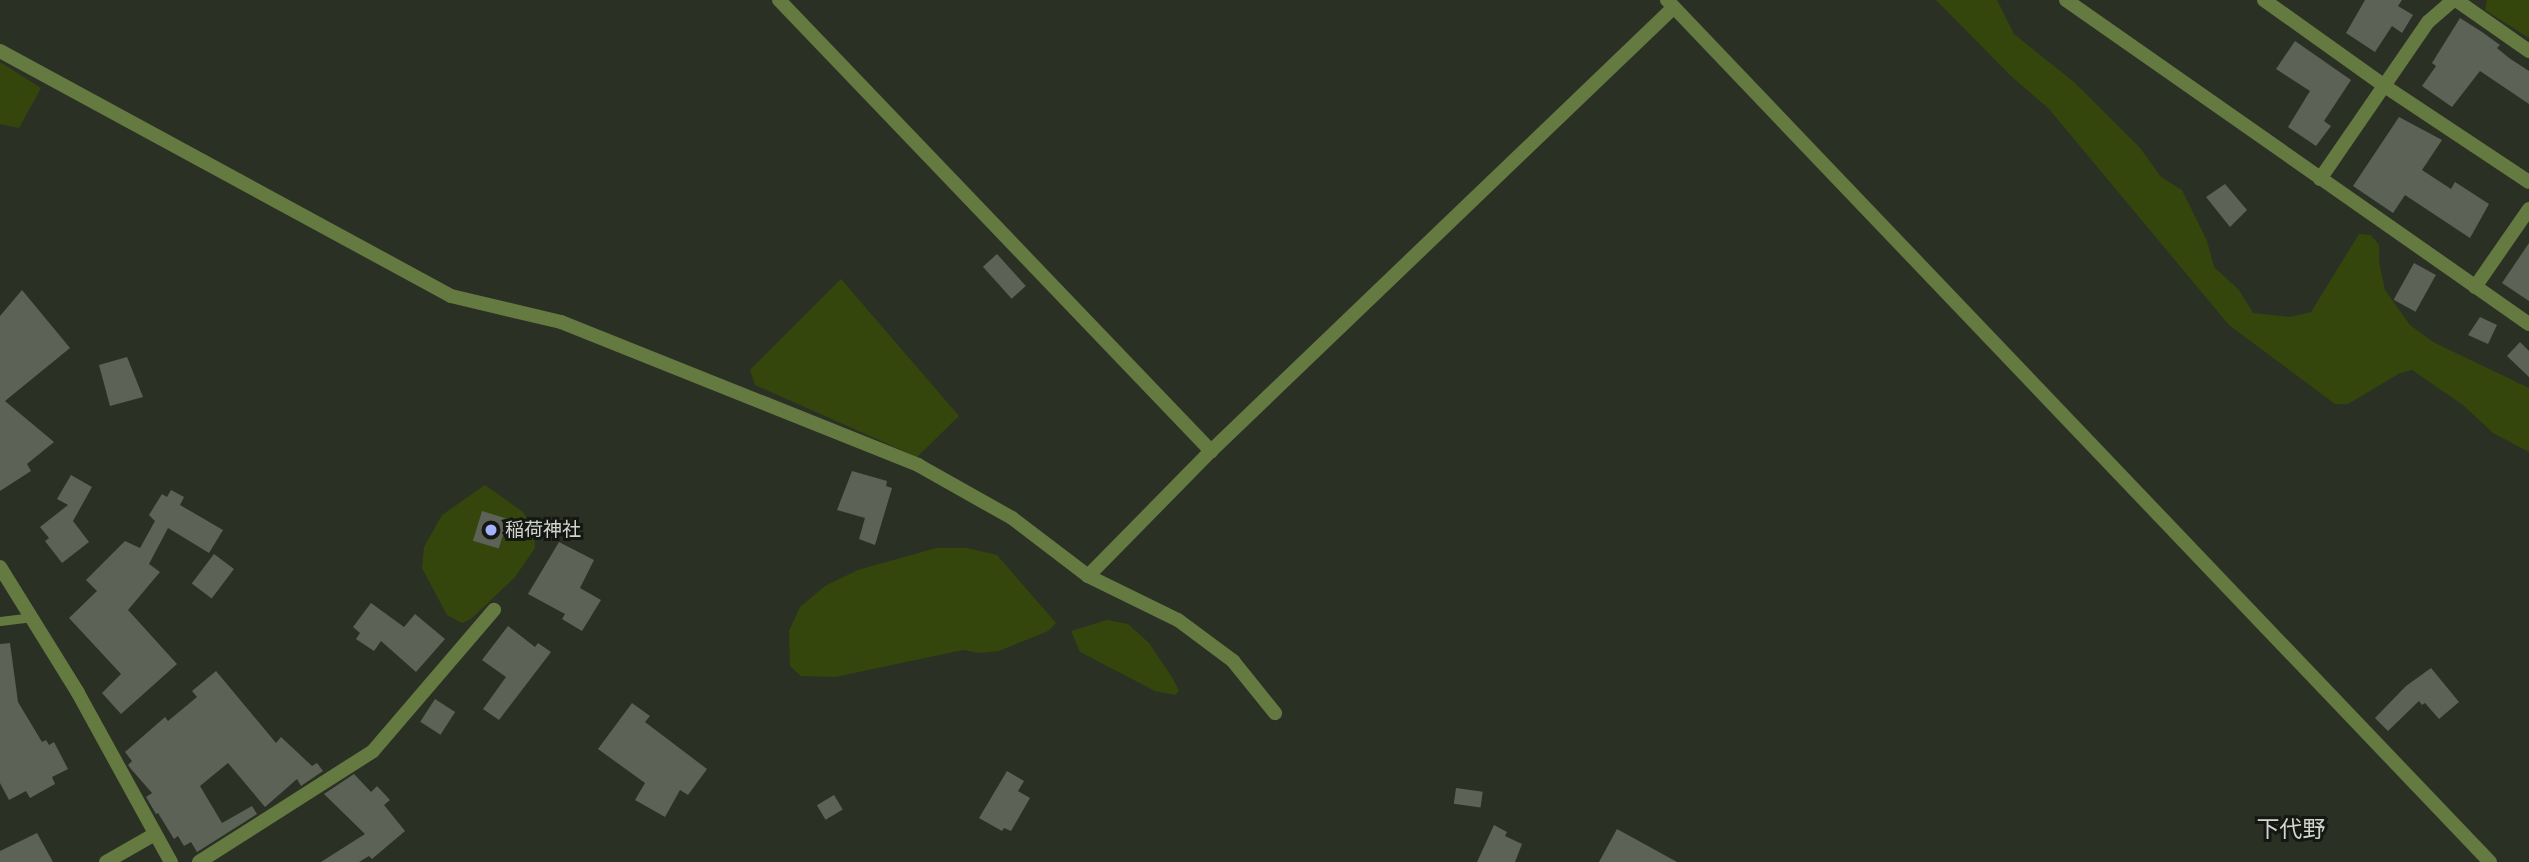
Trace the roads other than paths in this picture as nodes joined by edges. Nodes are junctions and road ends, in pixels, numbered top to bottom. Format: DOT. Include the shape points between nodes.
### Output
graph roads {
  1 [pos="779,0"];
  2 [pos="2066,0"];
  3 [pos="2264,0"];
  4 [pos="2455,0"];
  5 [pos="1670,4"];
  6 [pos="0,51"];
  7 [pos="2529,51"];
  8 [pos="2383,85"];
  9 [pos="2320,179"];
  10 [pos="2529,182"];
  11 [pos="2529,209"];
  12 [pos="2475,286"];
  13 [pos="2529,324"];
  14 [pos="1211,451"];
  15 [pos="0,567"];
  16 [pos="1088,576"];
  17 [pos="494,610"];
  18 [pos="31,617"];
  19 [pos="0,621"];
  20 [pos="1275,713"];
  21 [pos="155,834"];
  22 [pos="106,862"];
  23 [pos="171,862"];
  24 [pos="199,862"];
  25 [pos="2490,862"];
  1 -- 14 [label="street"];
  2 -- 9 [label="street"];
  3 -- 8 [label="street"];
  4 -- 7 [label="street"];
  4 -- 8 [label="street" via="2428,22"];
  5 -- 14 [label="street"];
  5 -- 25 [label="street"];
  6 -- 16 [label="street" via="451,296 561,323 918,465 1012,518"];
  8 -- 9 [label="street"];
  8 -- 10 [label="street"];
  9 -- 12 [label="street"];
  11 -- 12 [label="street"];
  12 -- 13 [label="street"];
  14 -- 16 [label="street"];
  15 -- 18 [label="street"];
  16 -- 20 [label="street" via="1178,620 1233,661"];
  17 -- 24 [label="street" via="373,751"];
  18 -- 19 [label="lane"];
  18 -- 21 [label="street"];
  21 -- 22 [label="street"];
  21 -- 23 [label="street"];
}
